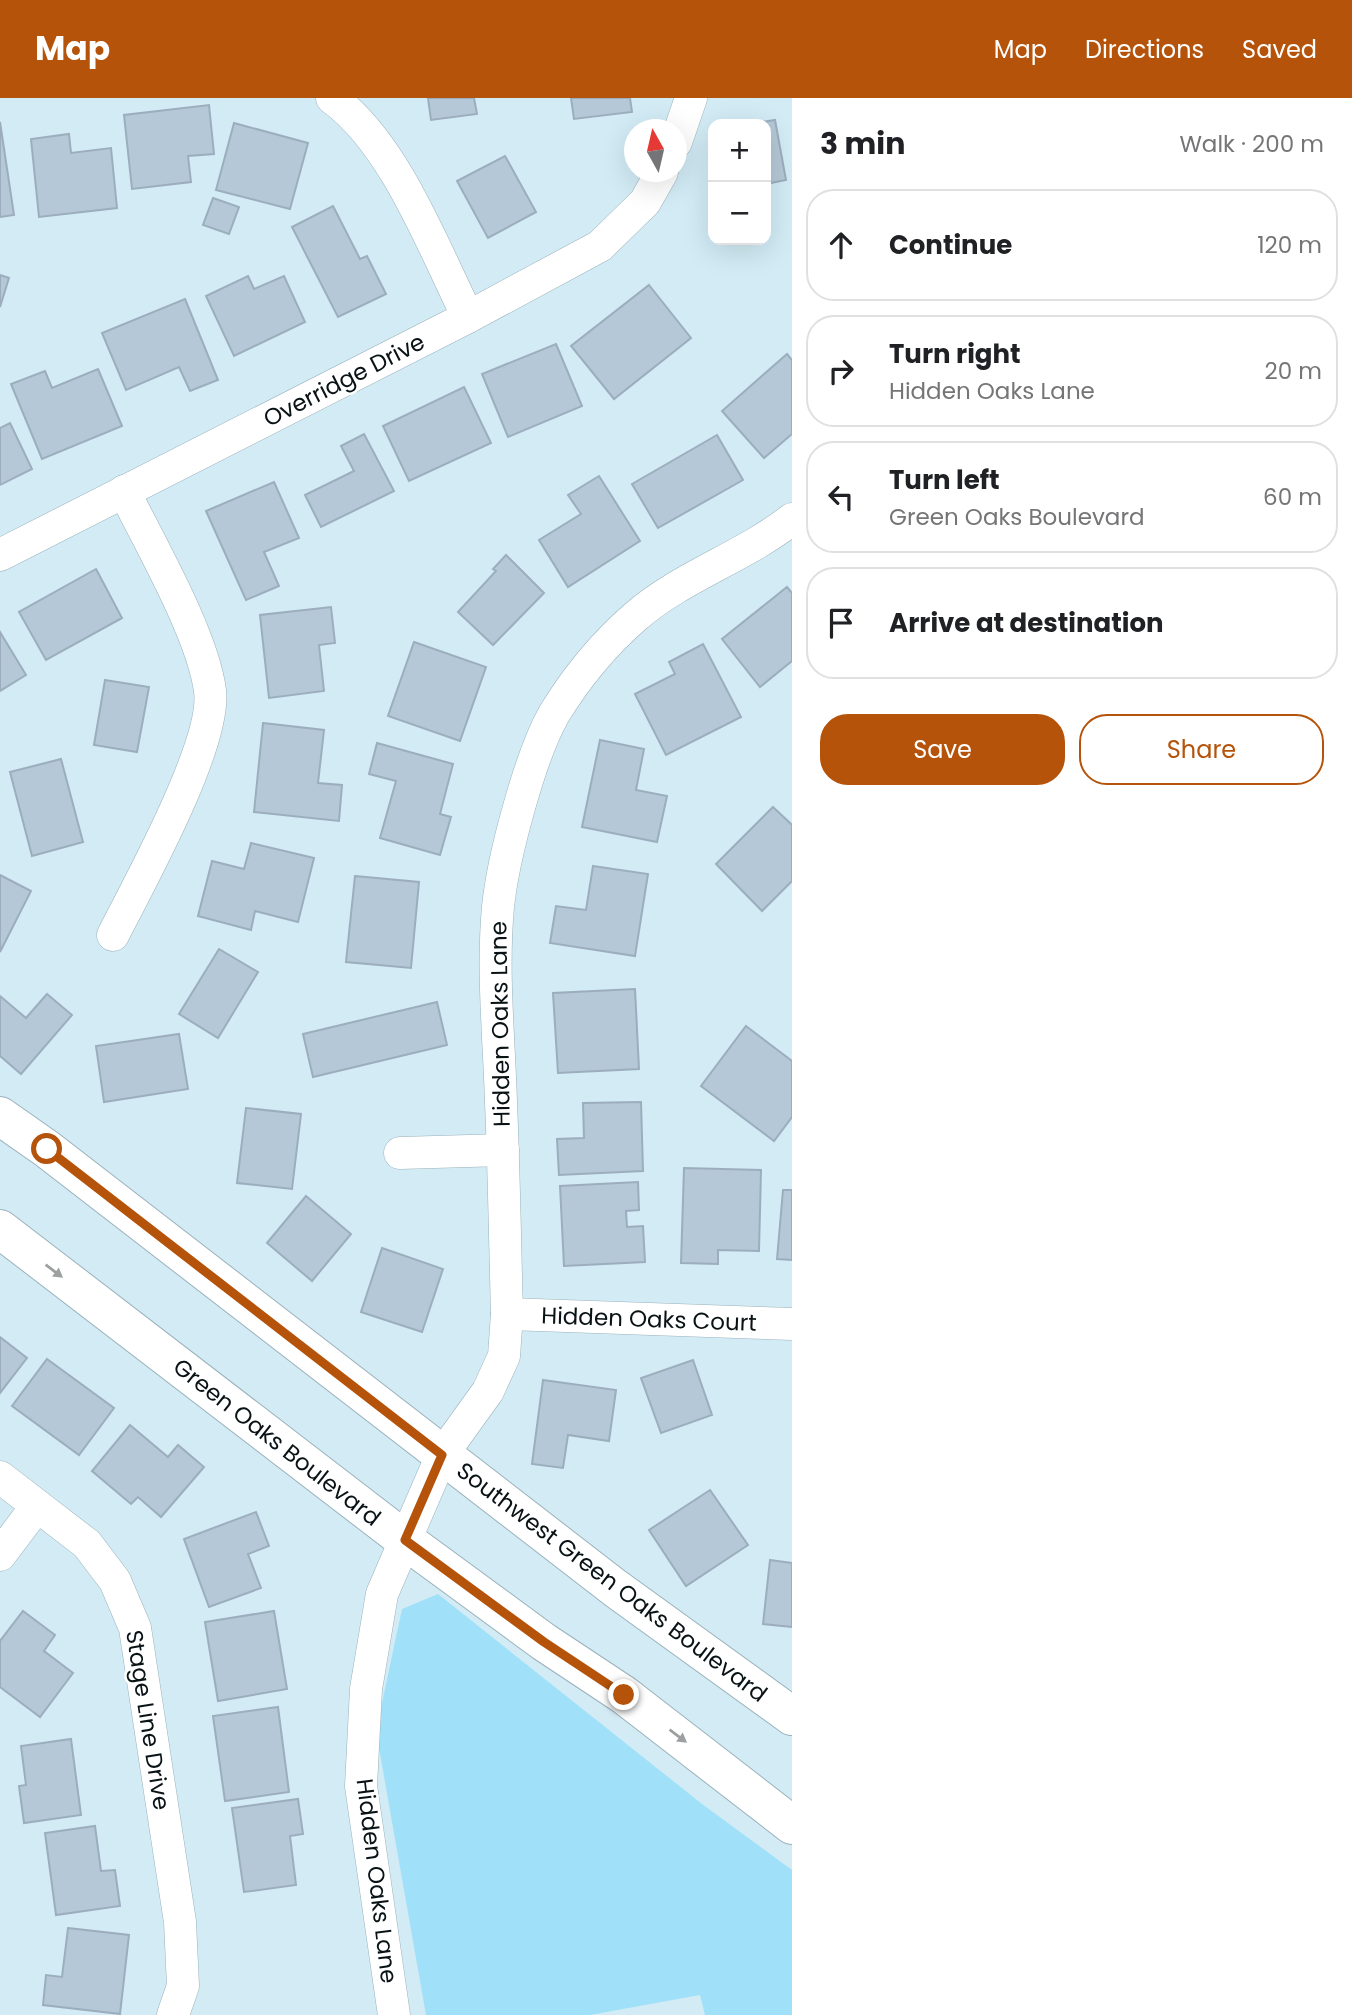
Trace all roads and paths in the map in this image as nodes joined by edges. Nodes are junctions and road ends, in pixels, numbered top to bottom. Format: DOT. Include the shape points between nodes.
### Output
graph roads {
  1 [pos="332,98"];
  2 [pos="691,98"];
  3 [pos="684,119"];
  4 [pos="656,182"];
  5 [pos="468,317"];
  6 [pos="124,491"];
  7 [pos="792,519"];
  8 [pos="0,555"];
  9 [pos="113,935"];
  10 [pos="0,1116"];
  11 [pos="503,1150"];
  12 [pos="400,1153"];
  13 [pos="0,1229"];
  14 [pos="506,1314"];
  15 [pos="792,1324"];
  16 [pos="442,1455"];
  17 [pos="0,1477"];
  18 [pos="37,1506"];
  19 [pos="405,1540"];
  20 [pos="0,1555"];
  21 [pos="792,1716"];
  22 [pos="789,1815"];
  23 [pos="173,2015"];
  24 [pos="394,2015"];
  1 -- 5 [label="street" via="352,113 389,161"];
  2 -- 3 [label="street"];
  4 -- 5 [label="street, Overridge Drive" via="645,202 600,246"];
  5 -- 6 [label="street, Overridge Drive"];
  6 -- 8 [label="street, Overridge Drive"];
  6 -- 9 [label="street" via="194,637 211,692 202,747"];
  7 -- 11 [label="street, Hidden Oaks Lane" via="636,616 591,661 553,716 528,780 498,905"];
  10 -- 16 [label="main road, Southwest Green Oaks Boulevard"];
  11 -- 12 [label="street, Hidden Oaks Lane"];
  11 -- 14 [label="street, Hidden Oaks Lane"];
  13 -- 19 [label="main road, Green Oaks Boulevard, one-way"];
  14 -- 15 [label="street, Hidden Oaks Court"];
  14 -- 16 [label="street, Hidden Oaks Lane" via="504,1356 488,1391"];
  16 -- 19 [label="street, Hidden Oaks Lane"];
  16 -- 21 [label="main road, Southwest Green Oaks Boulevard"];
  17 -- 18 [label="street, Stage Line Drive"];
  18 -- 20 [label="street"];
  18 -- 23 [label="street, Stage Line Drive" via="86,1544 115,1581 135,1628 180,1922 183,1986"];
  19 -- 22 [label="main road, Green Oaks Boulevard, one-way"];
  19 -- 24 [label="street, Hidden Oaks Lane" via="382,1594 366,1689 361,1786"];
}
